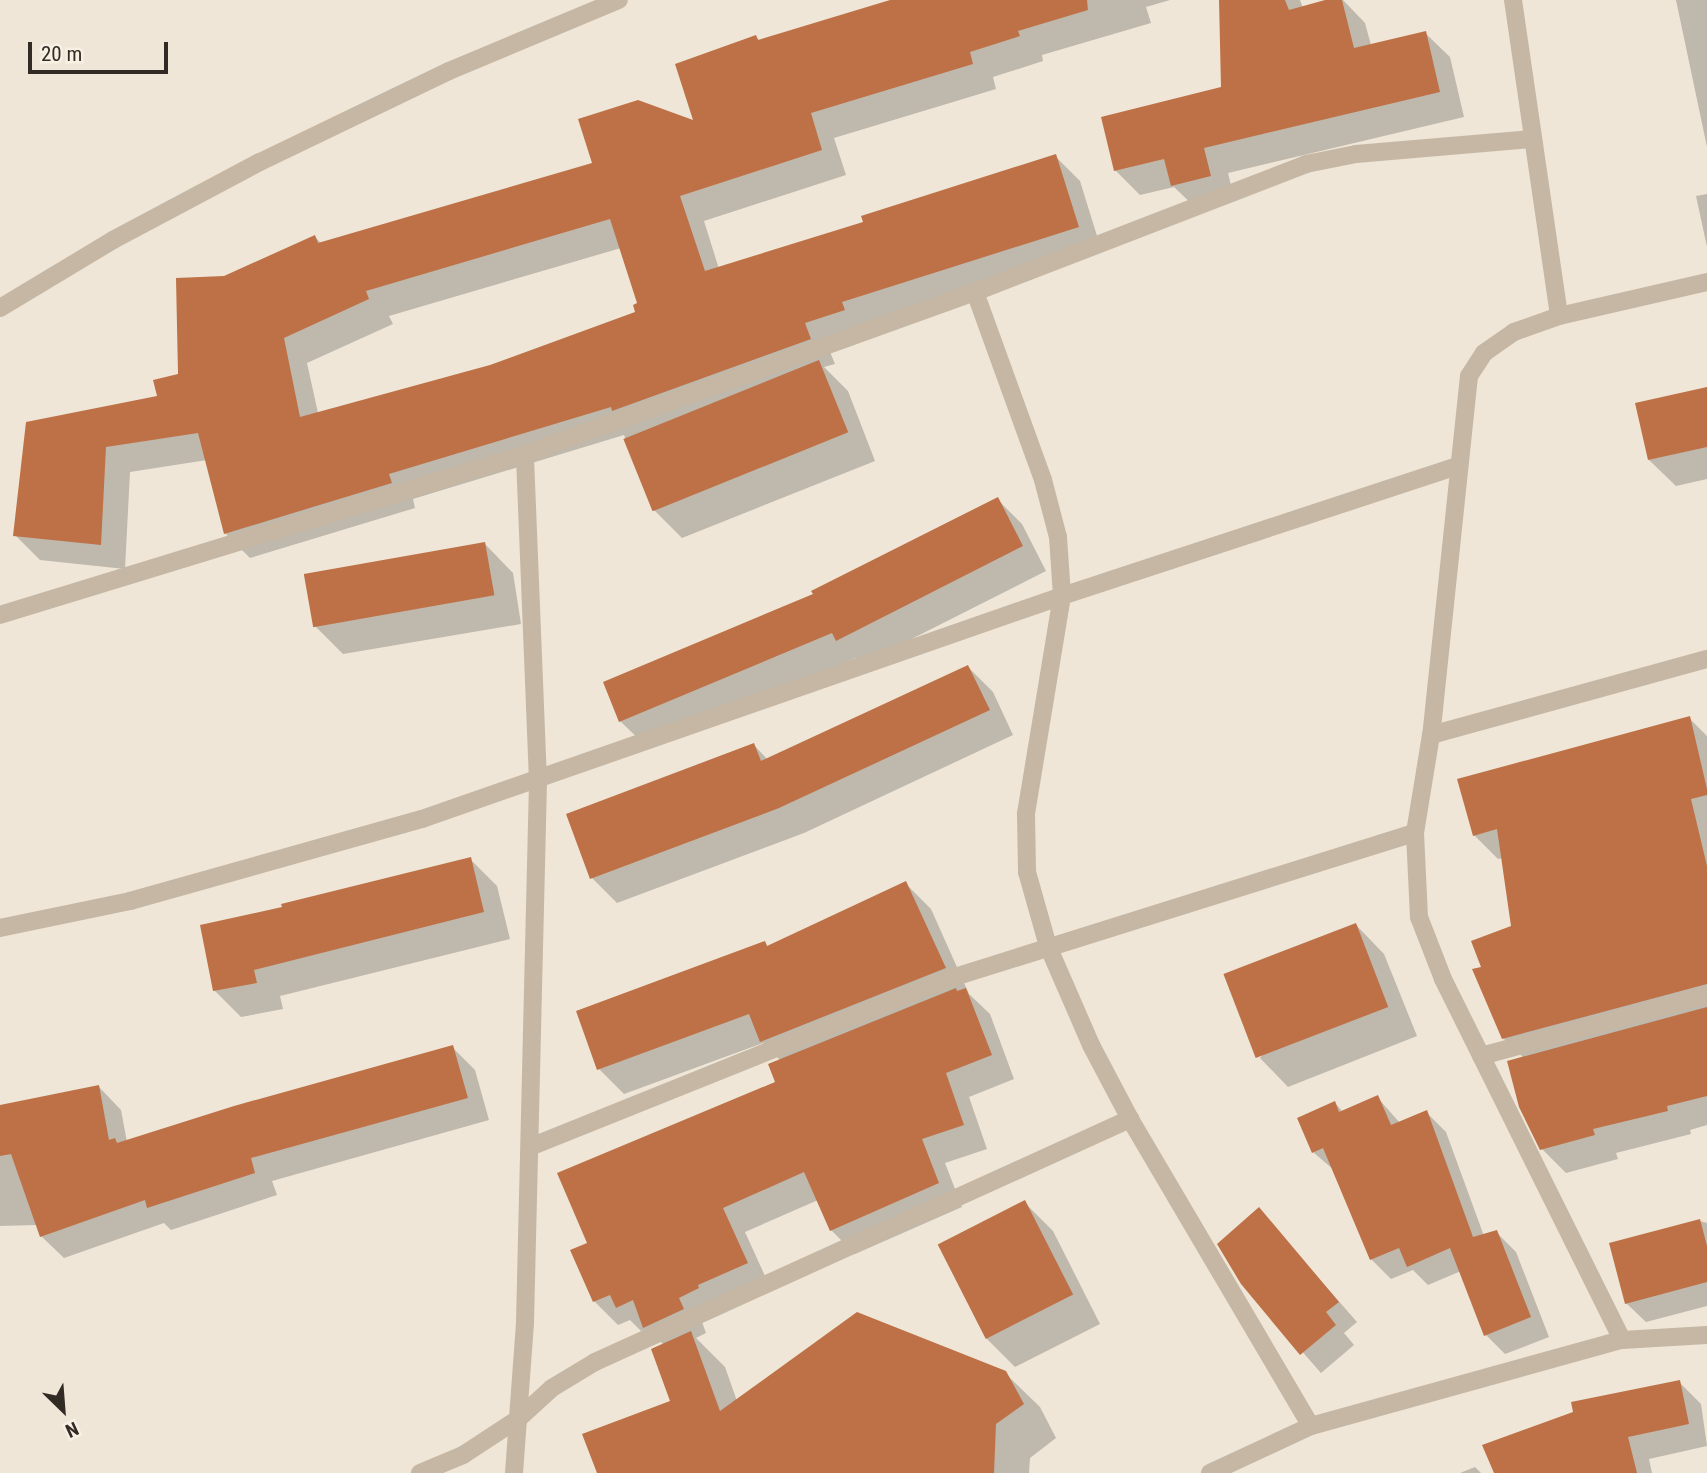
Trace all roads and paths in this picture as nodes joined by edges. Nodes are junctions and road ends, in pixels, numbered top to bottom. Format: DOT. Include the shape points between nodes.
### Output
graph roads {
  1 [pos="619,0"];
  2 [pos="1513,0"];
  3 [pos="1532,139"];
  4 [pos="1707,282"];
  5 [pos="975,292"];
  6 [pos="0,308"];
  7 [pos="1559,316"];
  8 [pos="525,454"];
  9 [pos="1458,466"];
  10 [pos="1062,596"];
  11 [pos="0,615"];
  12 [pos="1707,659"];
  13 [pos="1431,735"];
  14 [pos="538,781"];
  15 [pos="1415,833"];
  16 [pos="0,928"];
  17 [pos="1048,946"];
  18 [pos="1707,995"];
  19 [pos="1481,1056"];
  20 [pos="1130,1119"];
  21 [pos="530,1147"];
  22 [pos="1707,1335"];
  23 [pos="1622,1340"];
  24 [pos="518,1419"];
  25 [pos="1311,1426"];
  26 [pos="421,1473"];
  27 [pos="514,1473"];
  28 [pos="1210,1473"];
  1 -- 6 [label="street" via="450,71 260,162 113,240"];
  2 -- 3 [label="street"];
  3 -- 5 [label="street" via="1356,154 1306,164"];
  3 -- 7 [label="street"];
  4 -- 7 [label="street"];
  5 -- 8 [label="street"];
  5 -- 10 [label="street" via="1043,480 1058,537"];
  7 -- 9 [label="street" via="1514,332 1484,353 1469,376"];
  8 -- 11 [label="street"];
  8 -- 14 [label="street"];
  9 -- 10 [label="street"];
  9 -- 13 [label="street"];
  10 -- 14 [label="street"];
  10 -- 17 [label="street" via="1026,814 1027,872"];
  12 -- 13 [label="street"];
  13 -- 15 [label="street"];
  14 -- 16 [label="street" via="271,864 130,901"];
  14 -- 21 [label="street"];
  15 -- 17 [label="street"];
  15 -- 19 [label="street" via="1419,917"];
  17 -- 20 [label="street" via="1091,1045"];
  17 -- 21 [label="street" via="827,1026"];
  18 -- 19 [label="street"];
  19 -- 23 [label="street"];
  20 -- 24 [label="street" via="595,1362 552,1388"];
  20 -- 25 [label="street"];
  21 -- 24 [label="street"];
  22 -- 23 [label="street"];
  23 -- 25 [label="street"];
  24 -- 26 [label="street" via="463,1455"];
  24 -- 27 [label="street"];
  25 -- 28 [label="street"];
}
